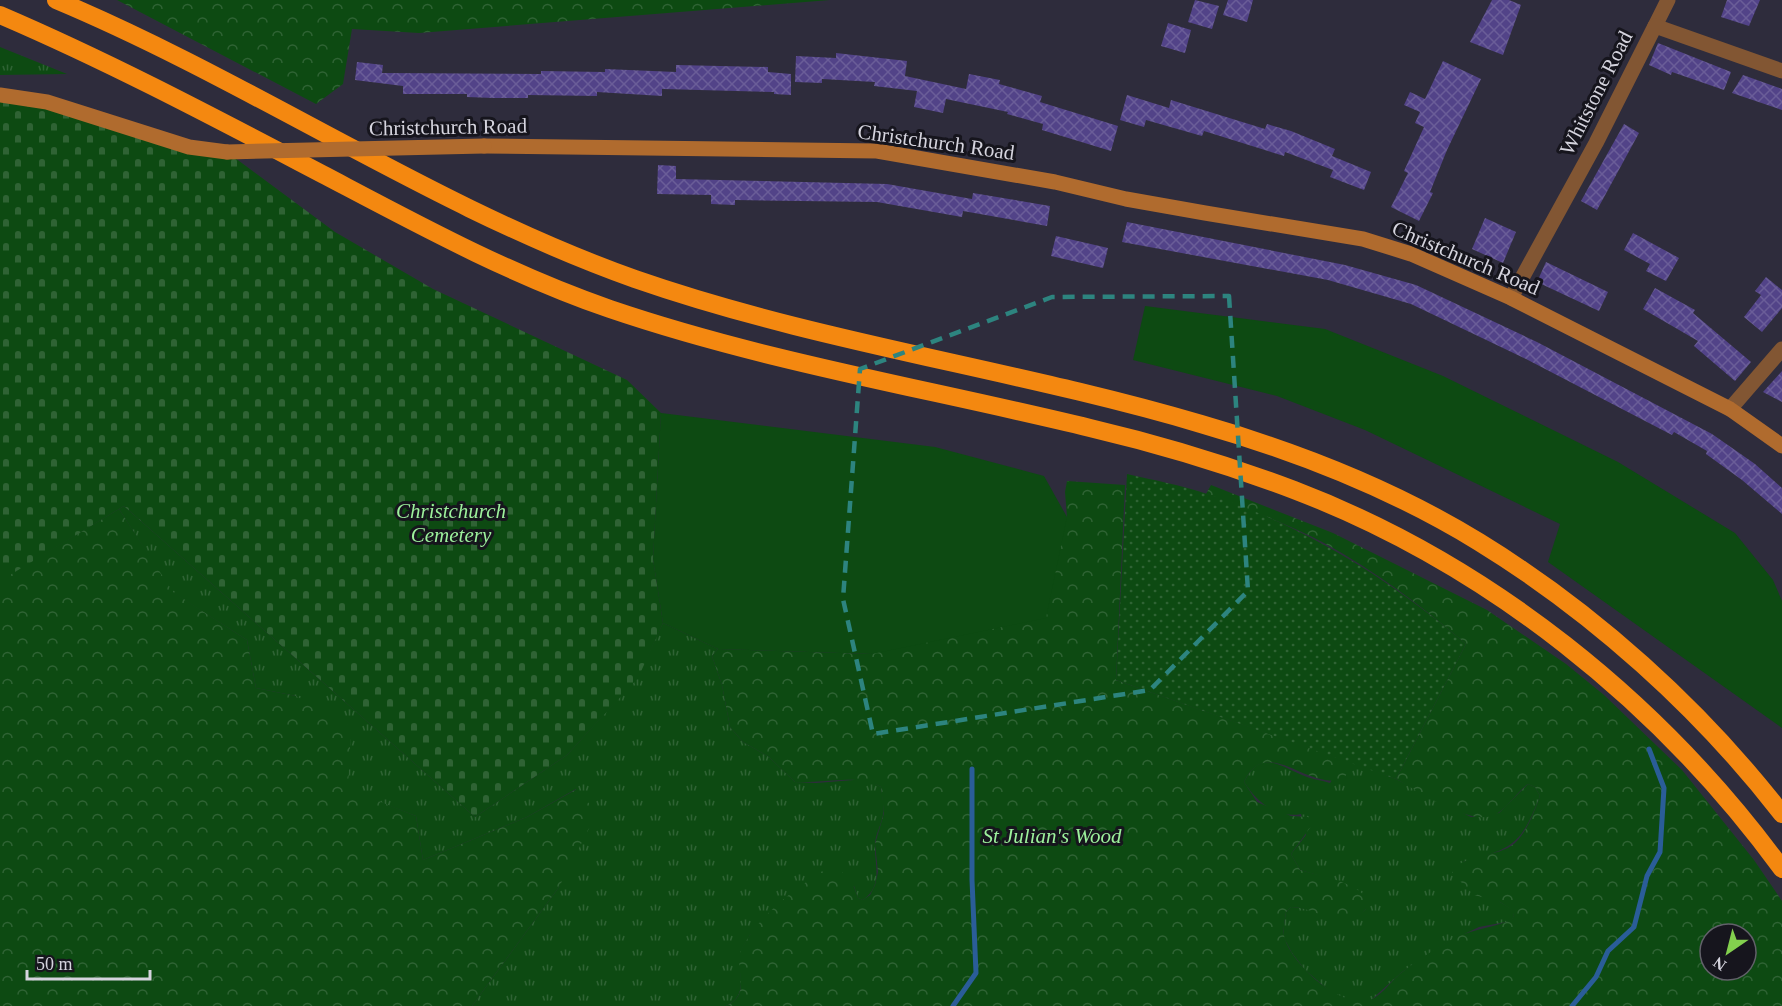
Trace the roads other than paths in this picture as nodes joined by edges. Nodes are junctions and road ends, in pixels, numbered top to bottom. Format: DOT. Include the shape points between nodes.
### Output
graph roads {
  1 [pos="56,0"];
  2 [pos="1668,0"];
  3 [pos="0,15"];
  4 [pos="1655,26"];
  5 [pos="1782,71"];
  6 [pos="0,94"];
  7 [pos="1511,298"];
  8 [pos="1782,349"];
  9 [pos="1730,409"];
  10 [pos="1782,446"];
  11 [pos="1782,814"];
  12 [pos="1782,869"];
  1 -- 11 [label="highway" via="192,64 454,202 560,251 640,281 794,325 1204,424 1323,464 1404,501 1479,542 1549,590 1614,642 1693,713"];
  2 -- 4 [label="street"];
  3 -- 12 [label="highway" via="165,92 506,269 606,308 705,339 1104,432 1294,490 1372,525 1456,569 1524,614 1603,675 1711,783"];
  4 -- 5 [label="street, Whitstone Road"];
  4 -- 7 [label="street, Whitstone Road"];
  6 -- 7 [label="street, Christchurch Road, bridge" via="47,102 189,147 227,152 484,146 877,151 1364,239 1411,254"];
  7 -- 9 [label="street, Christchurch Road"];
  8 -- 9 [label="street"];
  9 -- 10 [label="street, Christchurch Road"];
}
